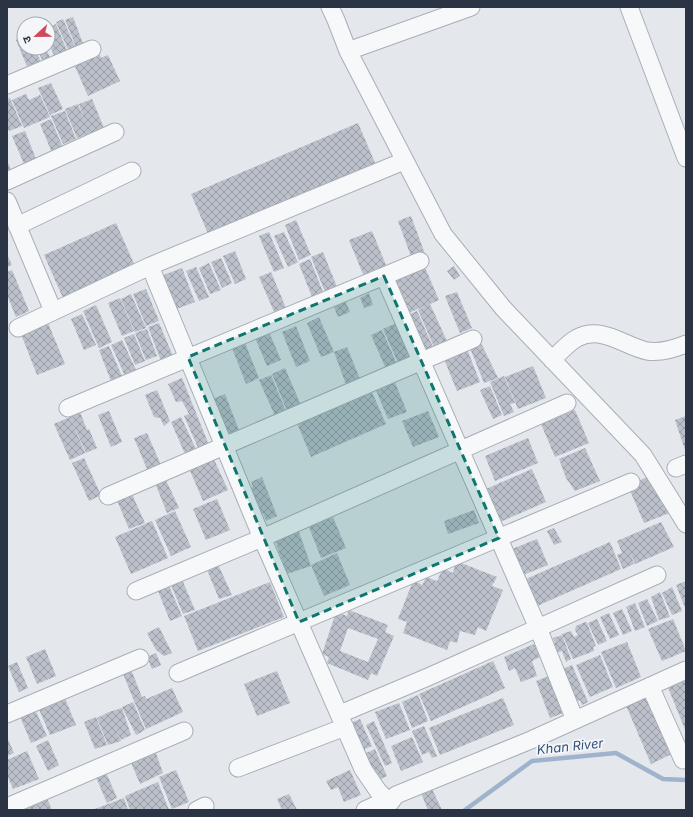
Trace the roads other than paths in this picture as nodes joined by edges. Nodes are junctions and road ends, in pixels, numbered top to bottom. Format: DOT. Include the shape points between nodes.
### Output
graph roads {
  1 [pos="330,7"];
  2 [pos="471,7"];
  3 [pos="630,7"];
  4 [pos="92,49"];
  5 [pos="348,51"];
  6 [pos="7,85"];
  7 [pos="115,132"];
  8 [pos="686,158"];
  9 [pos="404,161"];
  10 [pos="132,171"];
  11 [pos="7,181"];
  12 [pos="7,201"];
  13 [pos="17,226"];
  14 [pos="420,261"];
  15 [pos="150,266"];
  16 [pos="384,276"];
  17 [pos="53,312"];
  18 [pos="18,328"];
  19 [pos="473,339"];
  20 [pos="686,344"];
  21 [pos="188,357"];
  22 [pos="552,360"];
  23 [pos="422,361"];
  24 [pos="567,403"];
  25 [pos="68,408"];
  26 [pos="224,446"];
  27 [pos="461,450"];
  28 [pos="631,482"];
  29 [pos="108,496"];
  30 [pos="686,524"];
  31 [pos="262,538"];
  32 [pos="499,538"];
  33 [pos="657,575"];
  34 [pos="136,591"];
  35 [pos="299,622"];
  36 [pos="538,628"];
  37 [pos="140,658"];
  38 [pos="686,670"];
  39 [pos="178,673"];
  40 [pos="650,686"];
  41 [pos="7,714"];
  42 [pos="342,720"];
  43 [pos="575,720"];
  44 [pos="184,731"];
  45 [pos="683,760"];
  46 [pos="238,768"];
  47 [pos="390,804"];
  48 [pos="7,807"];
  49 [pos="365,810"];
  1 -- 5 [label="street"];
  2 -- 5 [label="street"];
  3 -- 8 [label="street"];
  4 -- 6 [label="street"];
  5 -- 9 [label="street"];
  7 -- 11 [label="street"];
  9 -- 15 [label="street"];
  9 -- 22 [label="street" via="443,234 503,308"];
  10 -- 13 [label="street"];
  12 -- 13 [label="street"];
  13 -- 17 [label="street"];
  14 -- 16 [label="street"];
  15 -- 17 [label="street"];
  15 -- 21 [label="street"];
  16 -- 21 [label="street"];
  16 -- 23 [label="street"];
  17 -- 18 [label="street"];
  19 -- 23 [label="street"];
  20 -- 22 [label="street" via="663,351 647,351 602,334 591,333 566,346"];
  21 -- 25 [label="street"];
  21 -- 26 [label="street"];
  22 -- 30 [label="street" via="643,455"];
  23 -- 26 [label="street"];
  23 -- 27 [label="street"];
  24 -- 27 [label="street"];
  26 -- 29 [label="street"];
  26 -- 31 [label="street"];
  27 -- 31 [label="street"];
  27 -- 32 [label="street"];
  28 -- 32 [label="street"];
  31 -- 34 [label="street"];
  31 -- 35 [label="street"];
  32 -- 35 [label="street"];
  32 -- 36 [label="street"];
  33 -- 36 [label="street"];
  35 -- 39 [label="street"];
  35 -- 42 [label="street"];
  36 -- 42 [label="street" via="428,677"];
  36 -- 43 [label="street"];
  37 -- 41 [label="street"];
  38 -- 40 [label="street"];
  40 -- 43 [label="street"];
  40 -- 45 [label="street"];
  42 -- 46 [label="street"];
  42 -- 47 [label="street" via="363,769"];
  43 -- 47 [label="street" via="396,795"];
  44 -- 48 [label="street"];
  47 -- 49 [label="street"];
}
